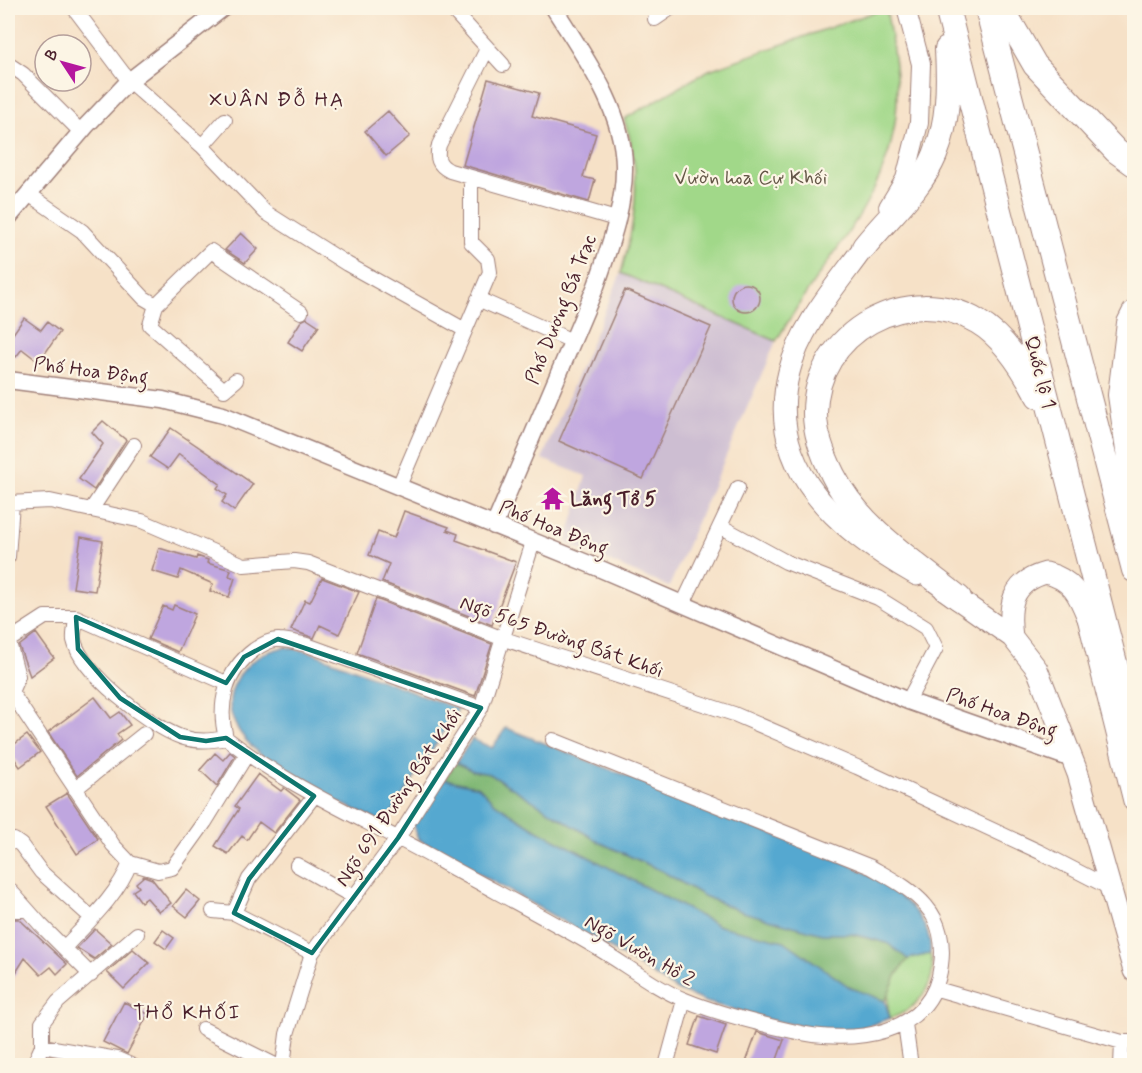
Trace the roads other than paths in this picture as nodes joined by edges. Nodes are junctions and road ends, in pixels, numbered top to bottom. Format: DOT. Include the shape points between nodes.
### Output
graph roads {
  1 [pos="74,8"];
  2 [pos="224,8"];
  3 [pos="451,8"];
  4 [pos="554,8"];
  5 [pos="671,8"];
  6 [pos="906,8"];
  7 [pos="946,8"];
  8 [pos="987,8"];
  9 [pos="1002,8"];
  10 [pos="655,19"];
  11 [pos="485,53"];
  12 [pos="8,64"];
  13 [pos="503,65"];
  14 [pos="129,81"];
  15 [pos="225,120"];
  16 [pos="81,132"];
  17 [pos="202,146"];
  18 [pos="1134,164"];
  19 [pos="471,178"];
  20 [pos="30,195"];
  21 [pos="8,218"];
  22 [pos="616,219"];
  23 [pos="864,247"];
  24 [pos="478,299"];
  25 [pos="156,305"];
  26 [pos="301,312"];
  27 [pos="1134,313"];
  28 [pos="465,330"];
  29 [pos="572,341"];
  30 [pos="8,380"];
  31 [pos="236,380"];
  32 [pos="1055,425"];
  33 [pos="134,446"];
  34 [pos="399,486"];
  35 [pos="738,488"];
  36 [pos="1134,492"];
  37 [pos="10,503"];
  38 [pos="91,510"];
  39 [pos="494,526"];
  40 [pos="720,526"];
  41 [pos="1084,535"];
  42 [pos="533,542"];
  43 [pos="8,557"];
  44 [pos="1134,570"];
  45 [pos="959,598"];
  46 [pos="683,604"];
  47 [pos="76,617"];
  48 [pos="1088,618"];
  49 [pos="501,638"];
  50 [pos="1012,638"];
  51 [pos="8,640"];
  52 [pos="226,683"];
  53 [pos="908,701"];
  54 [pos="481,708"];
  55 [pos="144,734"];
  56 [pos="1134,737"];
  57 [pos="226,738"];
  58 [pos="553,740"];
  59 [pos="247,754"];
  60 [pos="1072,759"];
  61 [pos="75,789"];
  62 [pos="314,796"];
  63 [pos="1134,801"];
  64 [pos="398,838"];
  65 [pos="8,843"];
  66 [pos="1102,855"];
  67 [pos="130,863"];
  68 [pos="297,865"];
  69 [pos="1086,875"];
  70 [pos="8,888"];
  71 [pos="1110,888"];
  72 [pos="354,897"];
  73 [pos="27,909"];
  74 [pos="8,910"];
  75 [pos="213,911"];
  76 [pos="234,913"];
  77 [pos="92,918"];
  78 [pos="137,934"];
  79 [pos="64,948"];
  80 [pos="312,953"];
  81 [pos="1134,971"];
  82 [pos="91,975"];
  83 [pos="937,988"];
  84 [pos="684,1000"];
  85 [pos="905,1024"];
  86 [pos="203,1029"];
  87 [pos="1128,1042"];
  88 [pos="42,1046"];
  89 [pos="33,1065"];
  90 [pos="133,1065"];
  91 [pos="277,1065"];
  92 [pos="283,1065"];
  93 [pos="666,1065"];
  94 [pos="911,1065"];
  95 [pos="1121,1065"];
  1 -- 14 [label="street"];
  2 -- 14 [label="street"];
  3 -- 13 [label="street"];
  4 -- 22 [label="street, Phố Dương Bá Trạc" via="610,105 621,138 624,179"];
  5 -- 10 [label="street"];
  6 -- 23 [label="main road" via="921,64 920,123 905,179"];
  7 -- 23 [label="highway" via="945,122 934,156"];
  7 -- 32 [label="highway, Quốc lộ 1"];
  8 -- 44 [label="highway, Quốc lộ 1"];
  9 -- 18 [label="highway" via="1035,65 1116,151"];
  11 -- 19 [label="street" via="437,154 443,168"];
  12 -- 16 [label="street"];
  14 -- 16 [label="street"];
  14 -- 17 [label="street"];
  15 -- 17 [label="street"];
  16 -- 20 [label="street"];
  17 -- 28 [label="street" via="265,212 347,264"];
  19 -- 22 [label="street"];
  19 -- 24 [label="street" via="471,242 490,265"];
  20 -- 21 [label="street"];
  20 -- 25 [label="street" via="82,231 144,298"];
  22 -- 29 [label="street, Phố Dương Bá Trạc" via="608,252"];
  23 -- 45 [label="main road" via="805,333 789,372 784,409 788,442 801,475 847,528 883,556"];
  24 -- 28 [label="street"];
  24 -- 29 [label="street"];
  25 -- 26 [label="street" via="211,251"];
  25 -- 31 [label="street" via="150,325 224,390"];
  27 -- 36 [label="highway" via="1129,323 1120,395"];
  28 -- 34 [label="street"];
  29 -- 39 [label="street, Phố Dương Bá Trạc"];
  30 -- 34 [label="street, Phố Hoa Động" via="204,409"];
  32 -- 41 [label="highway, Quốc lộ 1"];
  32 -- 45 [label="highway" via="1028,376 1004,345 979,322 949,310 917,306 885,313 856,329 834,352 820,382 815,414 820,447 833,477 851,503 885,537"];
  33 -- 38 [label="street"];
  34 -- 39 [label="street, Phố Hoa Động"];
  35 -- 40 [label="street"];
  37 -- 38 [label="street, Ngõ 565 Đường Bát Khối" via="50,501"];
  37 -- 43 [label="street"];
  38 -- 49 [label="street, Ngõ 565 Đường Bát Khối" via="142,521 244,565 308,563"];
  39 -- 42 [label="street, Phố Hoa Động"];
  40 -- 46 [label="street"];
  40 -- 53 [label="street" via="786,562 878,598 926,627 936,648"];
  41 -- 48 [label="main road"];
  41 -- 56 [label="highway, Quốc lộ 1"];
  42 -- 46 [label="street, Phố Hoa Động"];
  42 -- 49 [label="street, Ngõ 691 Đường Bát Khối"];
  45 -- 50 [label="main road"];
  46 -- 53 [label="street, Phố Hoa Động"];
  47 -- 51 [label="street" via="45,617"];
  47 -- 52 [label="street"];
  47 -- 57 [label="street" via="74,640 78,649 102,683 120,699 180,736 206,741"];
  48 -- 50 [label="main road" via="1070,584 1046,573 1035,576 1012,600"];
  48 -- 63 [label="main road"];
  49 -- 54 [label="street, Ngõ 691 Đường Bát Khối"];
  49 -- 69 [label="street, Ngõ 565 Đường Bát Khối" via="734,714"];
  50 -- 60 [label="main road" via="1037,669"];
  51 -- 61 [label="street" via="18,676 11,692"];
  52 -- 54 [label="street" via="244,657 278,639 307,645"];
  52 -- 57 [label="street" via="222,705"];
  53 -- 60 [label="street, Phố Hoa Động"];
  54 -- 64 [label="street, Ngõ 691 Đường Bát Khối"];
  55 -- 61 [label="street"];
  57 -- 59 [label="street, Ngõ Vườn Hồ 2"];
  58 -- 83 [label="street" via="853,859 902,885 926,905 939,930 942,956"];
  59 -- 62 [label="street, Ngõ Vườn Hồ 2"];
  59 -- 67 [label="street" via="206,822 172,868 158,871"];
  60 -- 66 [label="main road"];
  61 -- 67 [label="street"];
  62 -- 64 [label="street, Ngõ Vườn Hồ 2"];
  62 -- 76 [label="street" via="249,879"];
  64 -- 72 [label="street, Ngõ 691 Đường Bát Khối"];
  64 -- 84 [label="street, Ngõ Vườn Hồ 2"];
  65 -- 77 [label="street" via="14,840 21,845 41,872"];
  66 -- 69 [label="street"];
  66 -- 71 [label="main road"];
  67 -- 77 [label="street"];
  68 -- 72 [label="street"];
  69 -- 71 [label="street, Ngõ 565 Đường Bát Khối"];
  70 -- 73 [label="street"];
  71 -- 81 [label="main road"];
  72 -- 80 [label="street, Ngõ 691 Đường Bát Khối"];
  73 -- 74 [label="street"];
  73 -- 79 [label="street"];
  75 -- 76 [label="street"];
  76 -- 80 [label="street"];
  77 -- 79 [label="street"];
  78 -- 82 [label="street"];
  79 -- 82 [label="street"];
  80 -- 92 [label="street, Ngõ 691 Đường Bát Khối" via="287,1034"];
  82 -- 88 [label="street" via="58,1002 42,1023"];
  83 -- 85 [label="street"];
  83 -- 87 [label="street"];
  84 -- 85 [label="street, Ngõ Vườn Hồ 2" via="827,1037 867,1034"];
  84 -- 93 [label="street"];
  85 -- 94 [label="street"];
  86 -- 91 [label="street"];
  87 -- 95 [label="street"];
  88 -- 89 [label="street"];
  88 -- 90 [label="street"];
}
